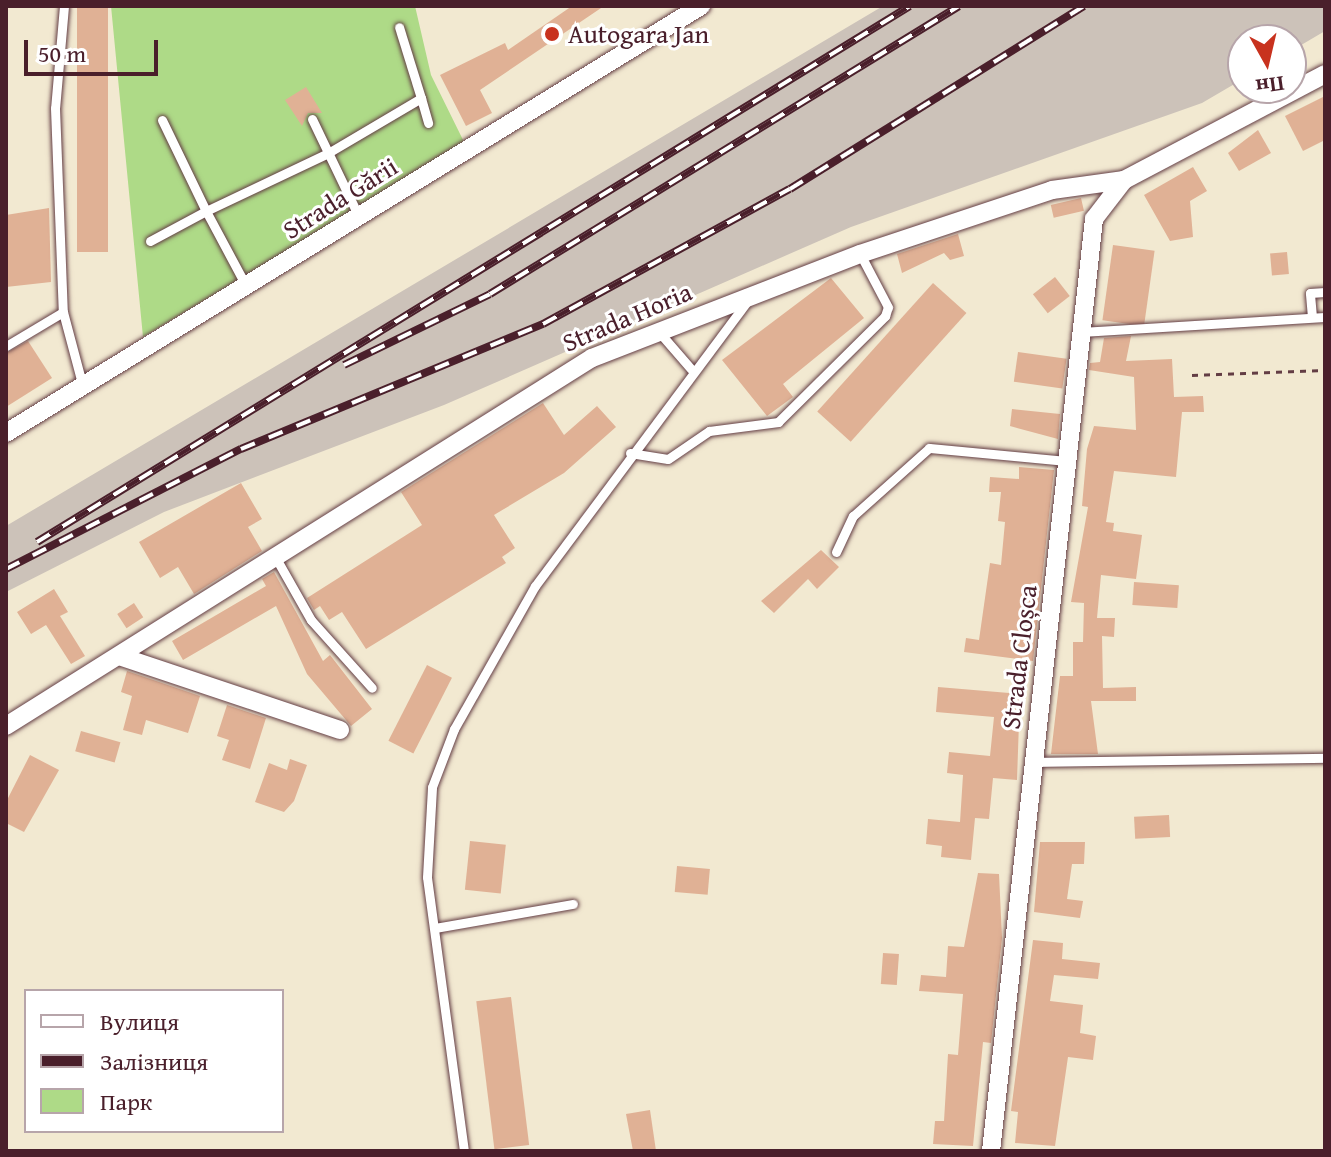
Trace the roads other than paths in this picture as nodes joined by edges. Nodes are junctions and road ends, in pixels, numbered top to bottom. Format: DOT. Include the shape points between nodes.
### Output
graph roads {
  1 [pos="64,6"];
  2 [pos="701,6"];
  3 [pos="399,27"];
  4 [pos="1325,74"];
  5 [pos="421,98"];
  6 [pos="312,119"];
  7 [pos="162,120"];
  8 [pos="428,123"];
  9 [pos="328,153"];
  10 [pos="1124,180"];
  11 [pos="206,211"];
  12 [pos="359,217"];
  13 [pos="150,241"];
  14 [pos="860,254"];
  15 [pos="246,286"];
  16 [pos="755,292"];
  17 [pos="1325,292"];
  18 [pos="63,312"];
  19 [pos="1312,317"];
  20 [pos="1325,317"];
  21 [pos="656,329"];
  22 [pos="1081,332"];
  23 [pos="6,346"];
  24 [pos="691,369"];
  25 [pos="83,387"];
  26 [pos="6,433"];
  27 [pos="630,453"];
  28 [pos="1067,461"];
  29 [pos="836,552"];
  30 [pos="277,560"];
  31 [pos="119,656"];
  32 [pos="372,688"];
  33 [pos="6,726"];
  34 [pos="340,730"];
  35 [pos="1325,758"];
  36 [pos="1033,762"];
  37 [pos="573,904"];
  38 [pos="435,928"];
  39 [pos="464,1151"];
  40 [pos="991,1151"];
  1 -- 18 [label="lane" via="55,108"];
  2 -- 12 [label="street, Strada Gării"];
  3 -- 5 [label="lane"];
  4 -- 10 [label="street, Strada Horia"];
  5 -- 8 [label="lane"];
  5 -- 9 [label="lane"];
  6 -- 9 [label="lane"];
  7 -- 11 [label="lane"];
  9 -- 11 [label="lane"];
  9 -- 12 [label="lane"];
  10 -- 14 [label="street, Strada Horia" via="1052,190"];
  10 -- 22 [label="street, Strada Cloșca" via="1094,219"];
  11 -- 13 [label="lane"];
  11 -- 15 [label="lane"];
  12 -- 15 [label="street, Strada Gării"];
  14 -- 16 [label="street, Strada Horia"];
  14 -- 27 [label="lane" via="888,307 885,316 778,422 709,431 668,459"];
  15 -- 25 [label="street, Strada Gării"];
  16 -- 21 [label="street, Strada Horia"];
  16 -- 24 [label="lane"];
  17 -- 19 [label="lane" via="1310,293"];
  18 -- 23 [label="lane"];
  18 -- 25 [label="lane"];
  19 -- 20 [label="lane"];
  19 -- 22 [label="lane"];
  21 -- 24 [label="lane"];
  21 -- 30 [label="street, Strada Horia" via="563,373"];
  22 -- 28 [label="street, Strada Cloșca"];
  24 -- 27 [label="lane"];
  25 -- 26 [label="street, Strada Gării"];
  27 -- 38 [label="lane" via="535,586 454,729 425,829"];
  28 -- 29 [label="lane" via="929,448 853,516"];
  28 -- 36 [label="street, Strada Cloșca"];
  30 -- 31 [label="street, Strada Horia"];
  30 -- 32 [label="lane" via="311,620"];
  31 -- 33 [label="street, Strada Horia"];
  31 -- 34 [label="street"];
  35 -- 36 [label="lane"];
  36 -- 40 [label="street, Strada Cloșca"];
  37 -- 38 [label="lane"];
  38 -- 39 [label="lane"];
}
